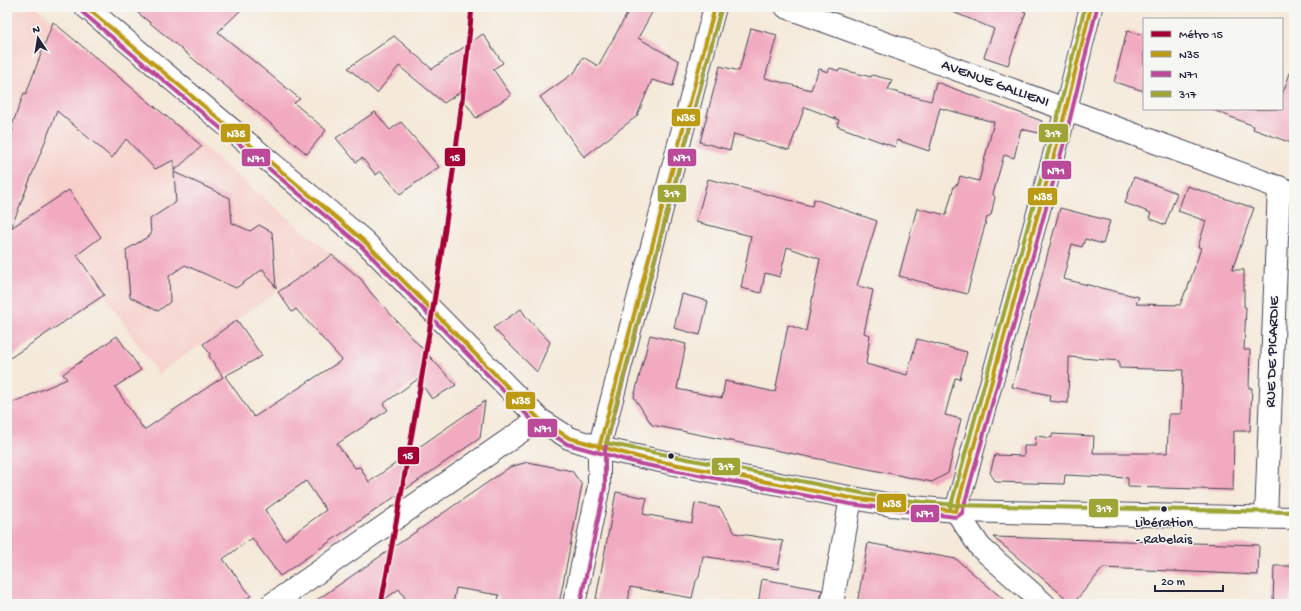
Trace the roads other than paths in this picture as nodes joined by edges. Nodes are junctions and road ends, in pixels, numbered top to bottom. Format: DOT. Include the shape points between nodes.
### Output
graph roads {
  1 [pos="86,7"];
  2 [pos="715,7"];
  3 [pos="786,7"];
  4 [pos="1091,7"];
  5 [pos="1066,109"];
  6 [pos="1287,190"];
  7 [pos="539,419"];
  8 [pos="599,448"];
  9 [pos="851,498"];
  10 [pos="956,511"];
  11 [pos="1266,517"];
  12 [pos="1294,518"];
  13 [pos="272,604"];
  14 [pos="574,604"];
  15 [pos="832,604"];
  16 [pos="1044,604"];
  1 -- 7 [label="main road" via="364,241"];
  2 -- 8 [label="main road"];
  3 -- 5 [label="main road, AVENUE GALLIENI"];
  4 -- 5 [label="main road"];
  5 -- 6 [label="main road, AVENUE GALLIENI"];
  5 -- 10 [label="main road"];
  6 -- 11 [label="main road, RUE DE PICARDIE"];
  7 -- 8 [label="main road" via="569,438"];
  7 -- 13 [label="main road"];
  8 -- 9 [label="main road"];
  8 -- 14 [label="main road" via="599,486"];
  9 -- 10 [label="main road"];
  9 -- 15 [label="main road"];
  10 -- 11 [label="main road"];
  10 -- 16 [label="main road" via="980,547"];
  11 -- 12 [label="main road"];
}
